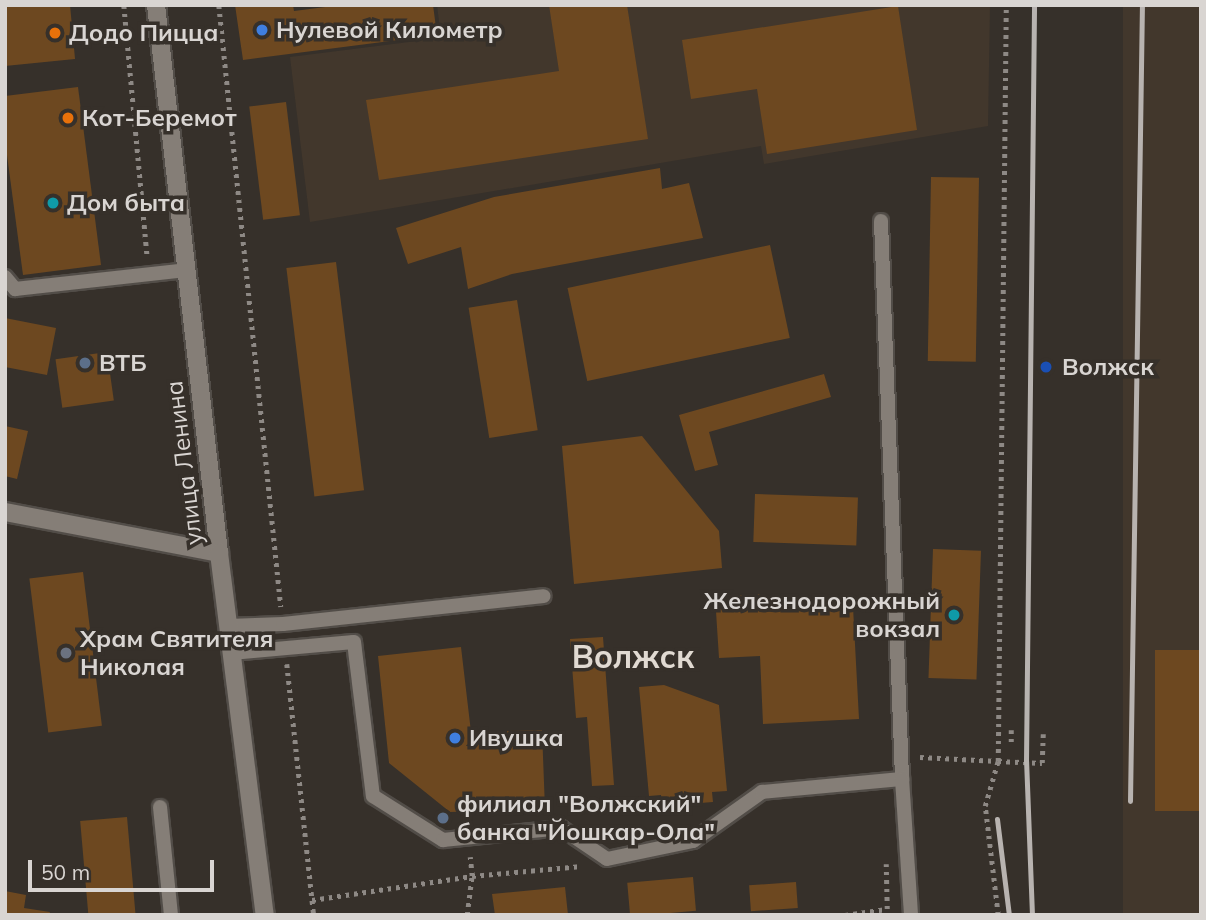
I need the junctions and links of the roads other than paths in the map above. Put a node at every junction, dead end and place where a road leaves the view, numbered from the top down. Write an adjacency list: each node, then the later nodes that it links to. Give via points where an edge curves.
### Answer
1 (156, 5): 3 (main road, улица Ленина)
2 (881, 221): 10 (lane)
3 (186, 270): 4 (lane, via 15,289); 6 (main road, улица Ленина)
4 (5, 277)
5 (5, 512): 6 (main road)
6 (219, 553): 8 (main road, улица Ленина)
7 (543, 596): 8 (lane)
8 (228, 626): 9 (main road, улица Ленина)
9 (231, 653): 10 (lane, via 354,642 373,796 443,840 561,828 607,859 693,841 762,792); 13 (main road, улица Ленина)
10 (902, 779): 14 (lane)
11 (160, 807): 12 (lane)
12 (171, 915)
13 (265, 915)
14 (911, 915)

